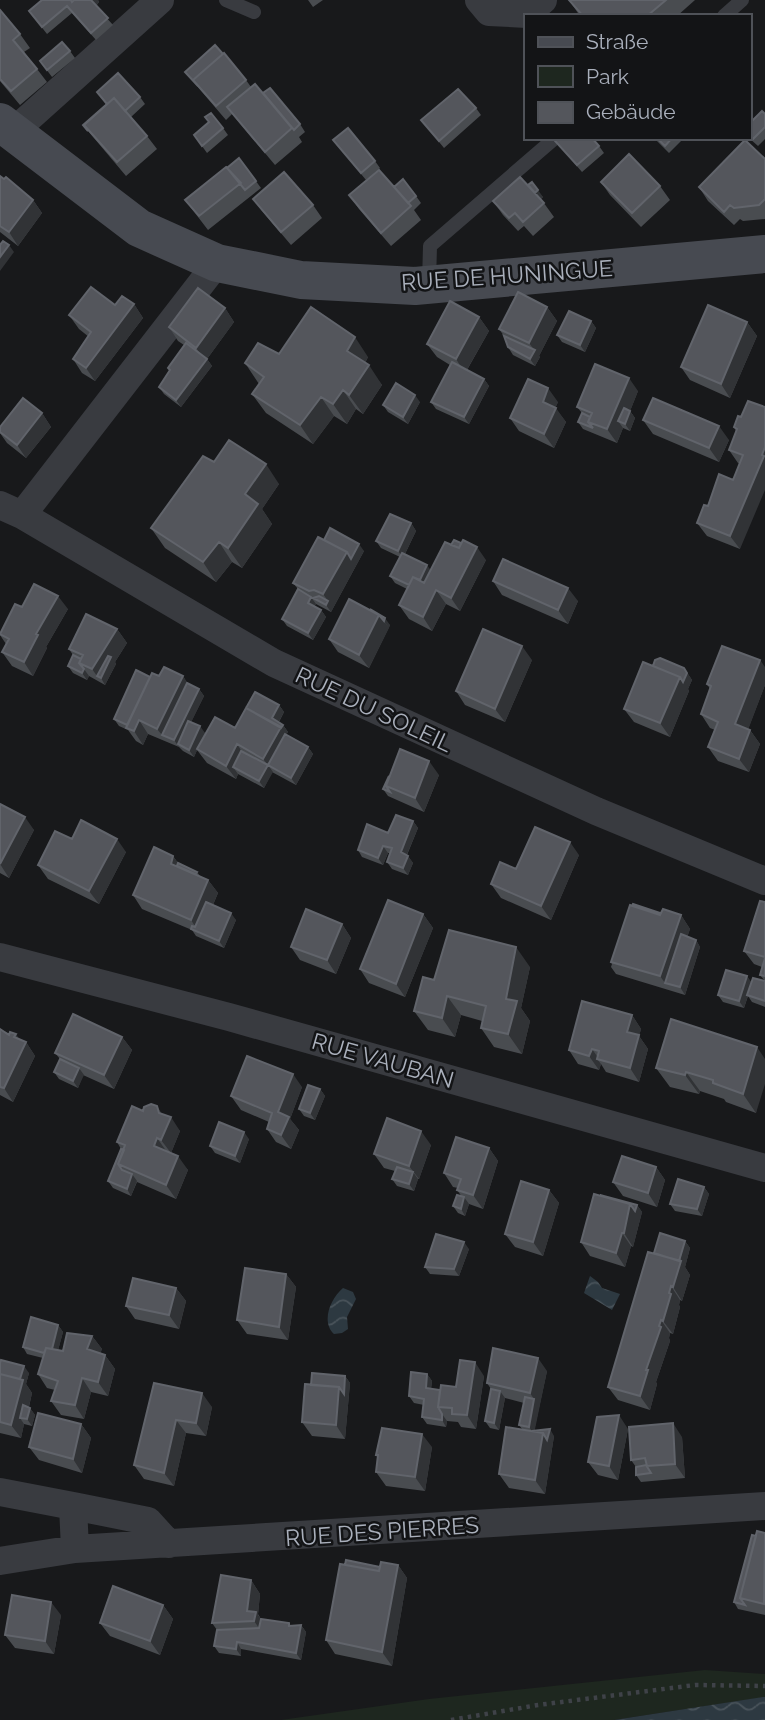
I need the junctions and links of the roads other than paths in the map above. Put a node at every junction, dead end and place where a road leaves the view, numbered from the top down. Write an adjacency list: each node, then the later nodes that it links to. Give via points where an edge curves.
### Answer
1 (160, 0): 8 (street)
2 (226, 0): 6 (lane)
3 (479, 0): 4 (street, via 489,12 527,14)
4 (543, 0)
5 (742, 0): 7 (lane)
6 (254, 12)
7 (726, 14)
8 (6, 127): 11 (main road, RUE DE HUNINGUE, via 139,229)
9 (553, 140): 12 (lane, via 430,246)
10 (765, 254): 12 (main road, RUE DE HUNINGUE)
11 (217, 263): 12 (main road, RUE DE HUNINGUE, via 301,279); 13 (street)
12 (429, 284)
13 (11, 510): 14 (street, RUE DU SOLEIL, via 274,663 596,811)
14 (765, 881)
15 (0, 957): 16 (street, RUE VAUBAN)
16 (765, 1168)
17 (0, 1492): 18 (street)
18 (73, 1506): 20 (street, via 148,1521); 21 (street)
19 (765, 1506): 20 (street, RUE DES PIERRES)
20 (169, 1544): 21 (street, RUE DES PIERRES)
21 (75, 1549): 22 (street, RUE DES PIERRES)
22 (0, 1561)

